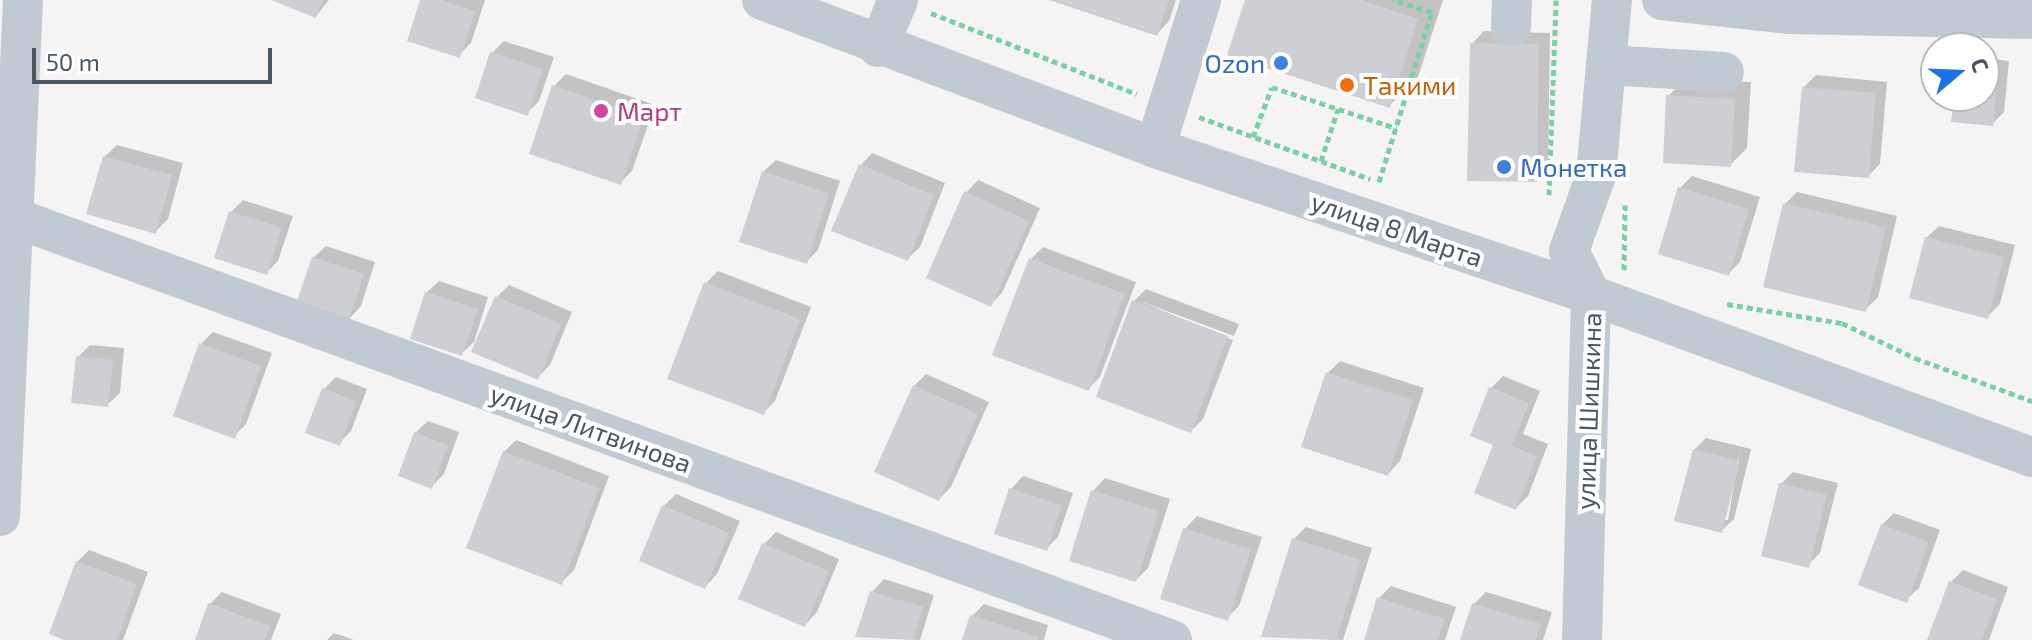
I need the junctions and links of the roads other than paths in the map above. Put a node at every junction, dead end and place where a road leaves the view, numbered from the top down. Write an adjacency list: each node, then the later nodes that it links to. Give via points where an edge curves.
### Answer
1 (23, 0): 12 (street)
2 (762, 0): 8 (street, улица 8 Марта)
3 (898, 0): 8 (street)
4 (1201, 0): 11 (street)
5 (1612, 0): 9 (street)
6 (1662, 0): 7 (street, via 1789,14)
7 (2032, 19)
8 (878, 47): 11 (street, улица 8 Марта)
9 (1606, 65): 10 (street); 13 (street, улица Шишкина, via 1596,175 1569,251)
10 (1724, 72)
11 (1155, 148): 13 (street, улица 8 Марта)
12 (10, 216): 15 (street); 16 (street, улица Литвинова)
13 (1591, 295): 14 (street, улица 8 Марта); 17 (street, улица Шишкина)
14 (2032, 457)
15 (0, 516)
16 (1172, 640)
17 (1582, 640)

